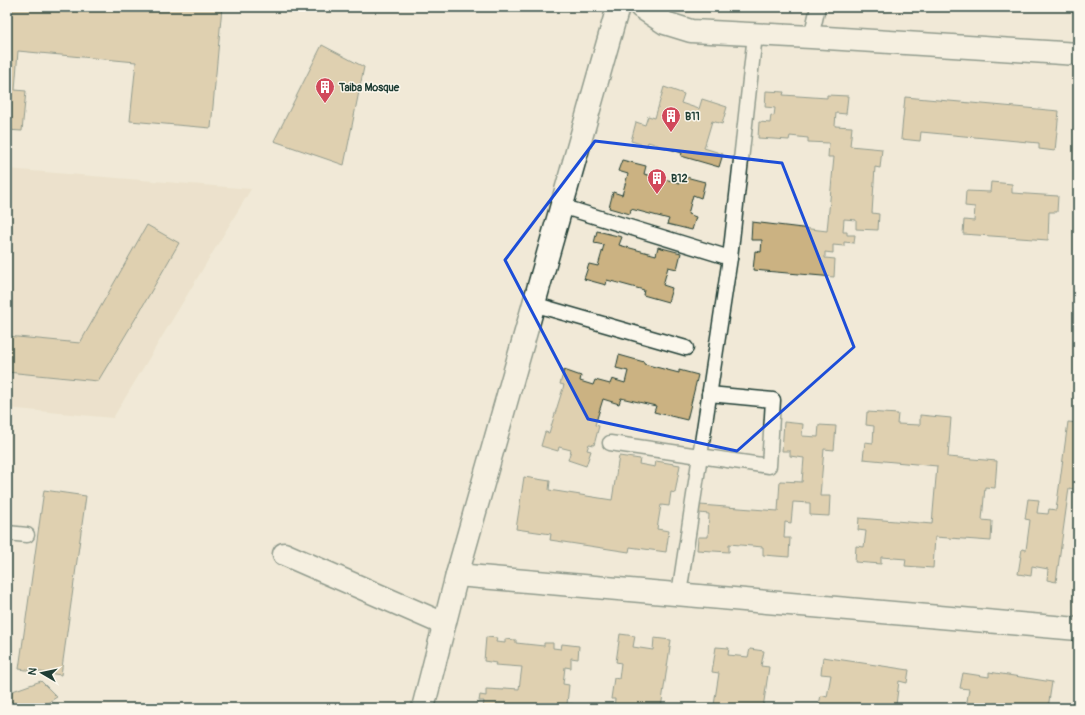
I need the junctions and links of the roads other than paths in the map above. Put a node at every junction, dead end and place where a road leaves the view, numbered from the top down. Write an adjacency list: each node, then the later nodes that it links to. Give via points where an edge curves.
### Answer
1 (618, 7): 7 (street)
2 (641, 7): 4 (street, via 665,23 691,31)
3 (818, 7): 5 (lane)
4 (755, 35): 5 (street); 8 (lane)
5 (811, 37): 6 (street)
6 (1078, 54)
7 (561, 206): 8 (lane); 9 (street)
8 (730, 258): 11 (lane)
9 (533, 304): 10 (lane); 17 (street)
10 (686, 348)
11 (709, 394): 13 (lane); 13 (lane, via 774,400 769,466)
12 (610, 443): 13 (lane)
13 (700, 456): 18 (lane)
14 (7, 533): 15 (lane)
15 (27, 535)
16 (284, 554): 19 (street)
17 (457, 575): 18 (street); 19 (street)
18 (679, 594): 20 (street)
19 (444, 624): 21 (street)
20 (1078, 629)
21 (423, 708)

